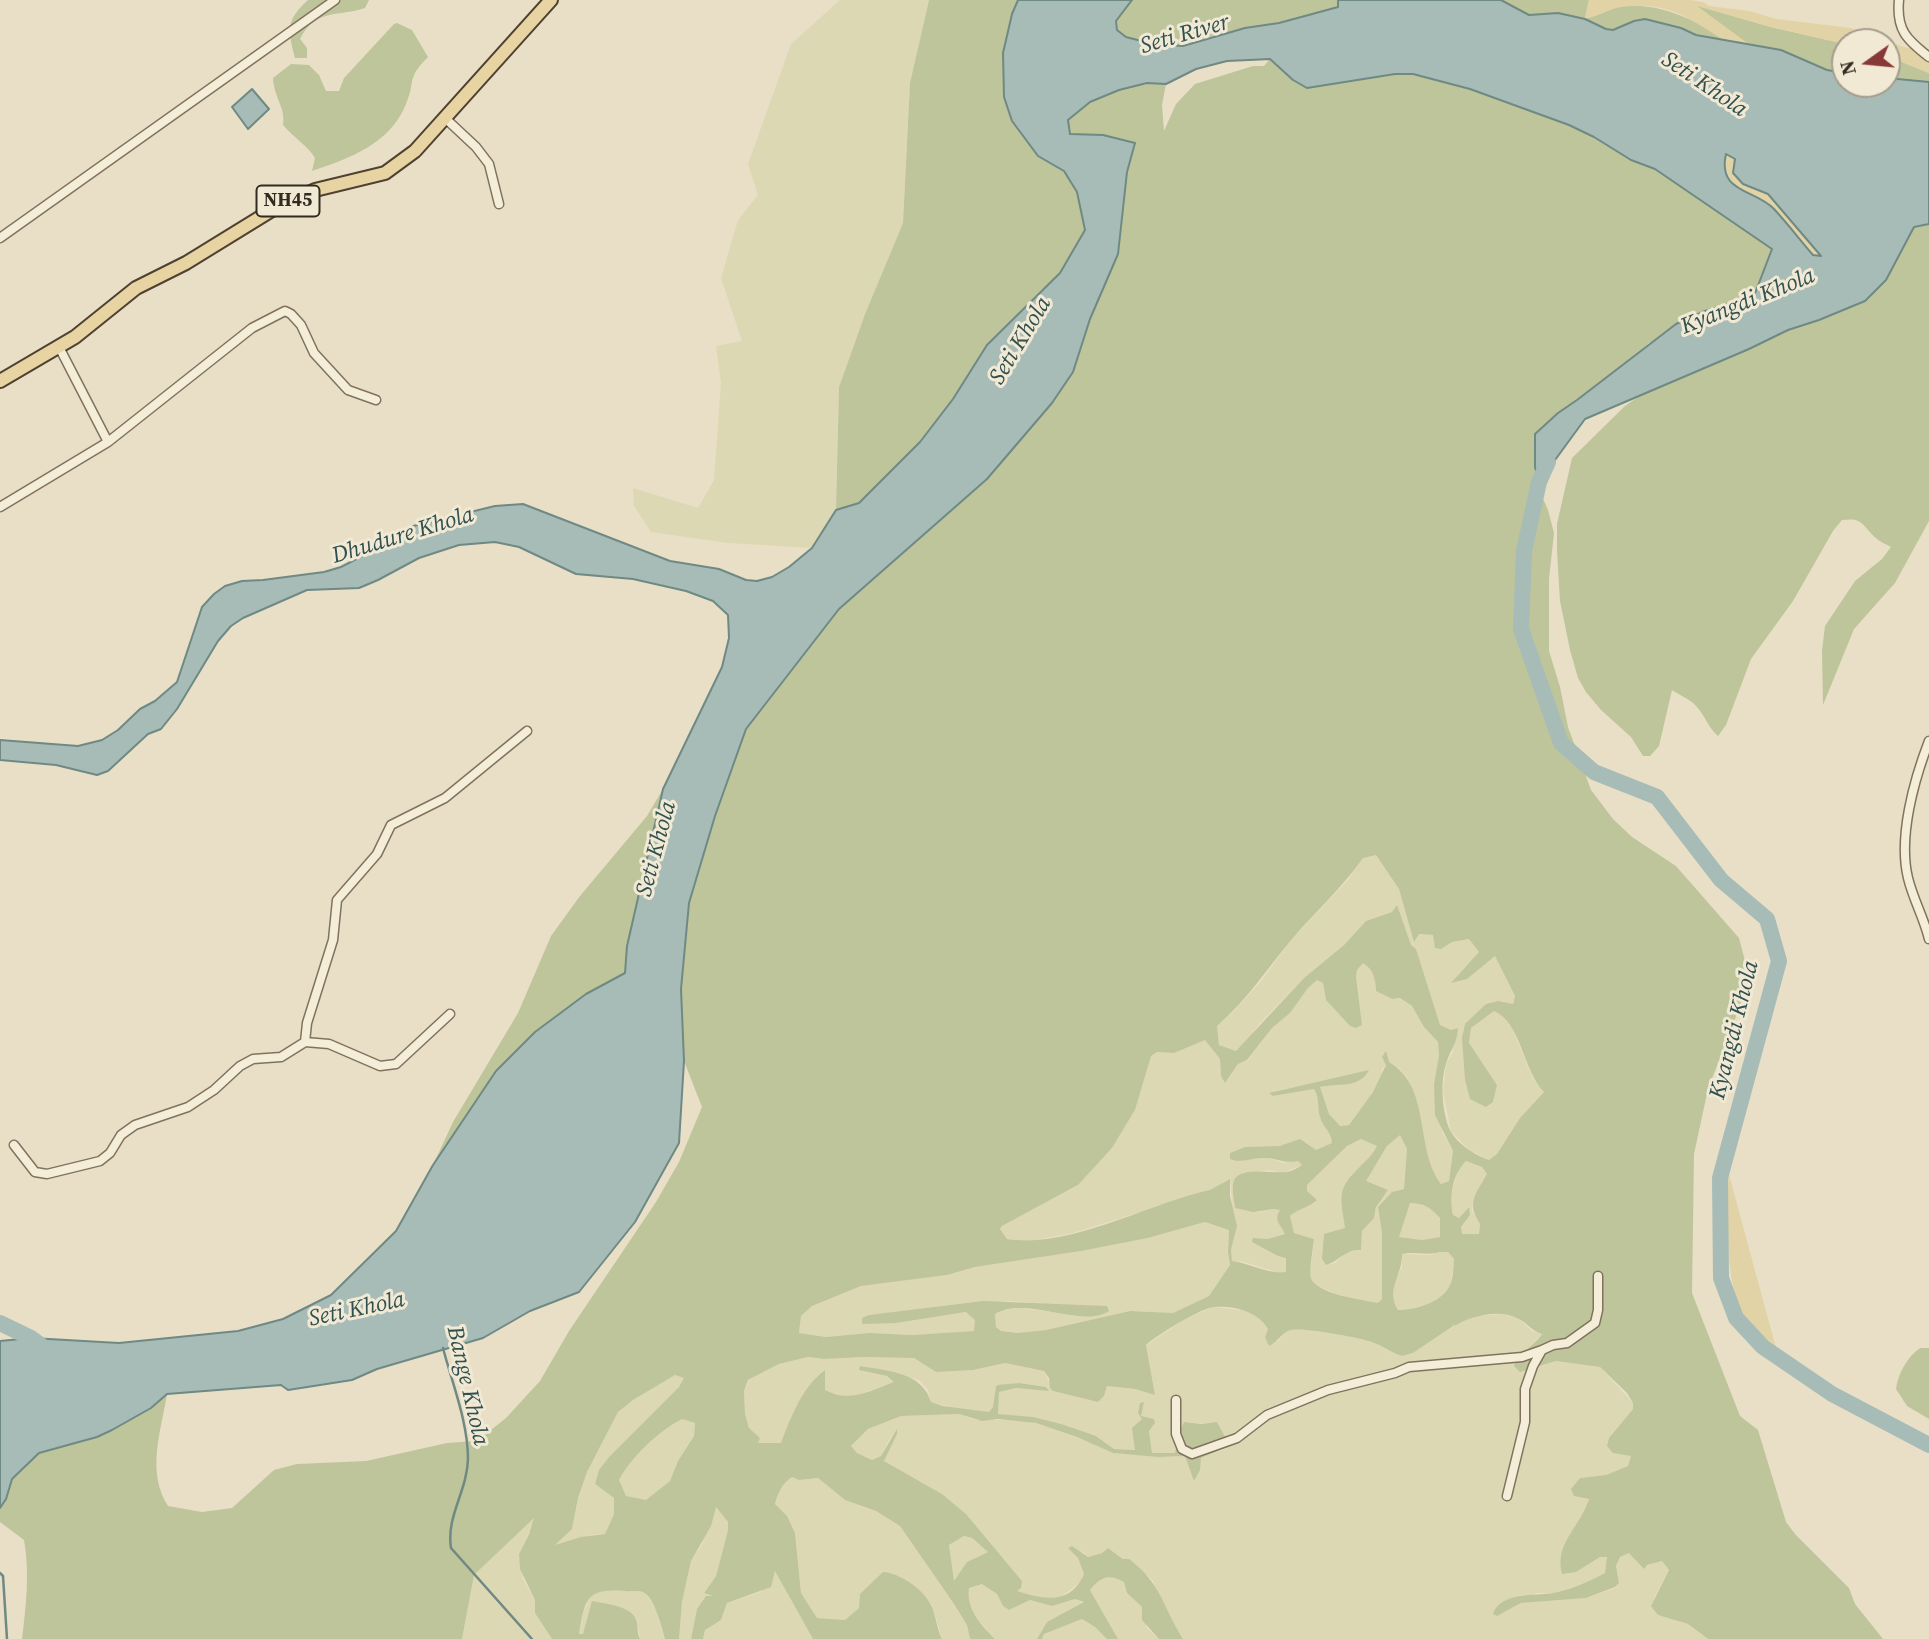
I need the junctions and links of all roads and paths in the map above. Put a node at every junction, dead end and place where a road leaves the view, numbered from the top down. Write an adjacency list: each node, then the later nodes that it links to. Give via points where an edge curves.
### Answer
1 (335, 0): 7 (street)
2 (551, 0): 5 (main road, NH45)
3 (1899, 0): 4 (street, via 1898,21 1913,45)
4 (1929, 57)
5 (445, 118): 6 (street, via 489,164); 8 (main road, NH45, via 391,170 315,190 276,207 136,288)
6 (499, 204)
7 (1, 236)
8 (59, 347): 9 (main road, NH45); 11 (street)
9 (0, 381)
10 (376, 400): 11 (street, via 348,390 314,354 300,325 285,311 252,328)
11 (108, 442): 12 (street)
12 (0, 507)
13 (527, 731): 17 (street, via 445,798 391,825 377,855 337,900 333,940)
14 (1929, 741): 15 (street, via 1910,796 1905,854 1912,895)
15 (1929, 939)
16 (450, 1014): 17 (street, via 396,1064 380,1066 329,1044)
17 (305, 1042): 18 (street, via 281,1057 253,1059 188,1107 135,1125 100,1161 47,1174 35,1172)
18 (14, 1145)
19 (1598, 1276): 20 (street, via 1595,1323 1567,1343)
20 (1542, 1350): 21 (street, via 1522,1357 1409,1367 1328,1390 1267,1415 1237,1438 1192,1454 1182,1450 1176,1434); 22 (street, via 1525,1389 1525,1422)
21 (1176, 1400)
22 (1507, 1496)

